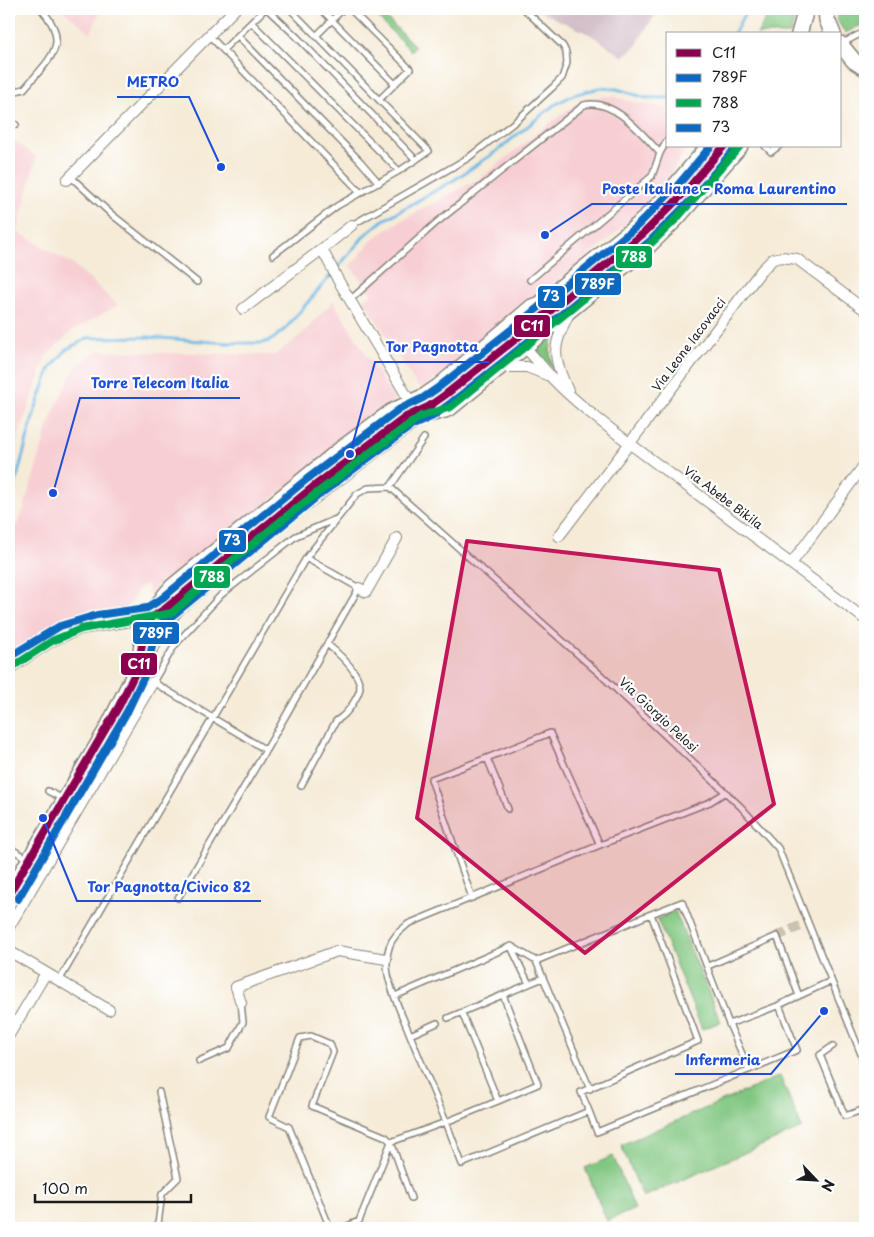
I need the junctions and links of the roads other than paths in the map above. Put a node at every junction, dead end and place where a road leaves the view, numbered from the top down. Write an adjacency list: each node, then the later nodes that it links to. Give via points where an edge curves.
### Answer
1 (41, 9): 25 (lane, via 57,36 56,47 24,89 16,91)
2 (235, 9): 16 (street)
3 (266, 9): 12 (lane); 36 (lane)
4 (290, 9): 18 (lane)
5 (321, 9): 11 (lane)
6 (343, 9): 11 (lane)
7 (350, 9): 24 (lane, via 410,68)
8 (524, 9): 41 (lane, via 563,46 567,63 562,78 516,121 468,158)
9 (806, 9): 13 (street)
10 (826, 9): 14 (street)
11 (332, 20): 18 (lane); 24 (lane)
12 (252, 23): 17 (lane); 37 (lane)
13 (800, 32)
14 (833, 32)
15 (865, 33): 19 (lane)
16 (209, 35): 21 (lane); 38 (street)
17 (238, 36): 21 (lane); 39 (lane)
18 (316, 36): 26 (lane)
19 (842, 38)
20 (842, 46): 23 (street)
21 (223, 50): 40 (lane)
22 (842, 66): 23 (street)
23 (862, 67)
24 (395, 84): 26 (lane)
25 (9, 85)
26 (379, 100): 36 (lane, via 429,151)
27 (9, 119): 28 (lane)
28 (16, 125)
29 (666, 142): 35 (lane)
30 (707, 148): 47 (street, via 638,225)
31 (722, 148): 51 (lane, via 651,227)
32 (738, 148): 48 (street, via 676,219)
33 (767, 148): 34 (lane, via 771,152)
34 (777, 148)
35 (660, 153): 44 (lane, via 652,176); 46 (lane, via 630,122 604,106 584,105 436,223)
36 (416, 160): 37 (lane)
37 (399, 171): 39 (lane)
38 (68, 178): 45 (lane)
39 (379, 183): 40 (lane)
40 (361, 193): 43 (lane, via 337,206)
41 (352, 225): 42 (street)
42 (322, 249): 46 (street); 49 (street)
43 (273, 256)
44 (530, 280)
45 (197, 282)
46 (350, 300): 55 (street)
47 (539, 305): 51 (street, via 528,318); 55 (street, via 532,307 438,387)
48 (572, 308): 51 (street); 54 (street, Via Abebe Bikila, via 558,336 555,352)
49 (243, 309)
50 (865, 310): 57 (street, Via Leone Iacovacci, via 797,259 773,259)
51 (523, 340): 52 (street); 53 (street, Via Abebe Bikila); 55 (lane, via 428,407)
52 (500, 367): 53 (street, Via Abebe Bikila, via 535,369); 55 (street, via 451,407)
53 (552, 378): 54 (street, Via Abebe Bikila)
54 (569, 394): 57 (street, Via Abebe Bikila)
55 (416, 410): 66 (lane, via 312,487); 67 (street); 68 (street, via 391,412 341,449 172,587)
56 (424, 438): 59 (lane)
57 (630, 444): 61 (street, Via Leone Iacovacci); 64 (street, Via Abebe Bikila)
58 (865, 464): 64 (street)
59 (390, 487): 60 (lane, via 368,488 357,494); 79 (lane, Via Giorgio Pelosi, via 601,675)
60 (337, 519): 63 (lane); 73 (lane, via 296,536 221,595 175,645)
61 (559, 536)
62 (397, 538): 65 (street, via 366,592)
63 (306, 558): 65 (lane); 74 (lane)
64 (790, 564): 69 (street, Via Abebe Bikila)
65 (359, 588): 70 (lane)
66 (179, 596): 67 (lane); 68 (lane)
67 (172, 613): 68 (street); 71 (street)
68 (150, 618): 71 (street); 72 (street, via 72,632)
69 (865, 619)
70 (327, 644): 75 (lane); 77 (lane, via 350,666 360,688 346,715 336,721)
71 (138, 665): 80 (street, via 107,729)
72 (9, 669)
73 (154, 682): 74 (lane); 89 (street)
74 (212, 718): 75 (lane); 97 (lane)
75 (266, 750): 86 (lane)
76 (487, 758): 81 (lane); 82 (lane, via 550,733); 87 (lane, via 431,779)
77 (301, 786)
78 (48, 791): 80 (lane)
79 (726, 792): 82 (lane, via 710,802); 98 (lane, Via Giorgio Pelosi, via 778,848)
80 (65, 800): 84 (street)
81 (508, 809)
82 (600, 845): 87 (lane)
83 (13, 850): 84 (lane)
84 (29, 860): 85 (street)
85 (9, 894)
86 (178, 898)
87 (472, 898): 92 (lane, via 408,924 395,935)
88 (650, 914): 93 (lane); 94 (lane, via 682,902); 116 (lane, via 698,1041)
89 (9, 927)
90 (511, 946): 93 (lane); 99 (lane); 101 (lane)
91 (9, 951): 95 (street)
92 (386, 959): 101 (lane); 103 (street, via 337,951 236,988)
93 (536, 961): 96 (lane)
94 (708, 966): 102 (lane, via 777,936); 109 (lane)
95 (46, 973): 97 (street); 110 (street)
96 (543, 978): 99 (lane); 116 (lane)
97 (59, 981): 105 (street)
98 (831, 981): 102 (lane); 114 (lane, Via Giorgio Pelosi)
99 (528, 984): 100 (lane)
100 (503, 995): 106 (lane); 118 (lane, via 538,1084)
101 (395, 996): 111 (lane)
102 (799, 996): 104 (lane)
103 (240, 1003): 113 (lane, via 243,1022 229,1048)
104 (781, 1004): 109 (lane); 115 (lane, via 797,1050)
105 (109, 1010)
106 (462, 1013): 107 (lane); 118 (lane)
107 (448, 1018)
108 (437, 1023): 111 (lane)
109 (730, 1024): 115 (lane)
110 (9, 1035)
111 (410, 1035): 121 (lane)
112 (833, 1046): 119 (lane, via 820,1055 846,1116)
113 (199, 1062)
114 (865, 1064)
115 (749, 1070): 120 (lane, via 597,1132)
116 (590, 1089): 120 (lane, via 581,1092)
117 (159, 1092): 124 (lane, via 178,1178 162,1194)
118 (498, 1101): 121 (lane)
119 (865, 1109)
120 (589, 1111): 121 (lane, via 462,1164)
121 (446, 1122): 122 (lane)
122 (391, 1142): 123 (lane); 125 (lane, via 312,1106 333,1052 330,1044 311,1036 300,1038 268,1117 289,1127); 126 (lane, via 359,1221)
123 (411, 1198)
124 (160, 1228)
125 (330, 1228)
126 (343, 1228)

